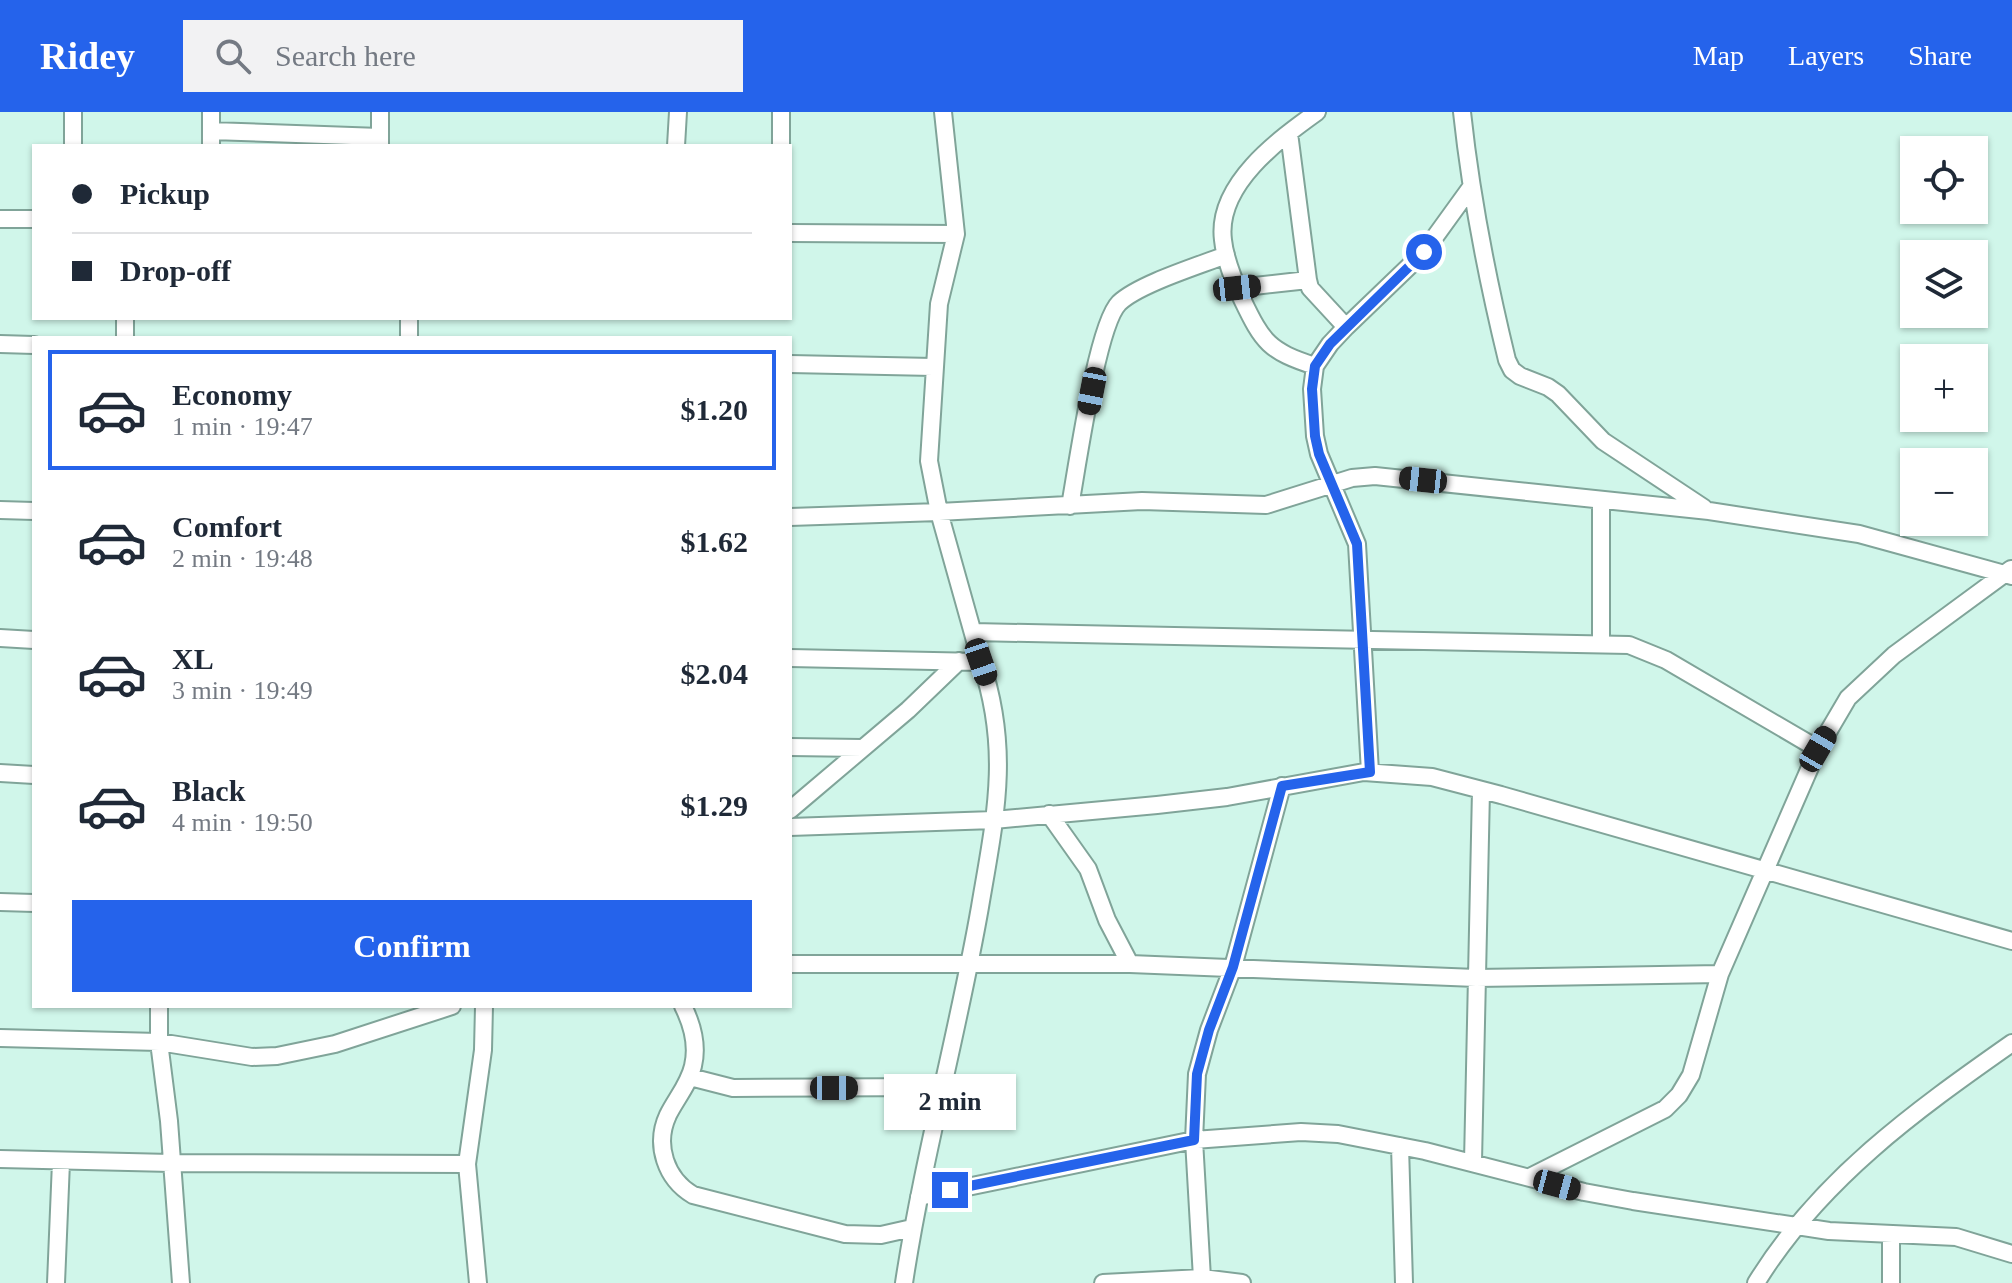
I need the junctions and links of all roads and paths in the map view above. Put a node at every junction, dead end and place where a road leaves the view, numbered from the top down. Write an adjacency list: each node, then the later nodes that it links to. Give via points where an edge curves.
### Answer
1 (73, 112): 12 (street)
2 (211, 112): 10 (street)
3 (380, 112): 11 (street)
4 (678, 112): 13 (street)
5 (781, 112): 14 (street)
6 (943, 112): 19 (street)
7 (1317, 112): 9 (street)
8 (1462, 112): 15 (street)
9 (1289, 133): 20 (street, via 1237,186 1226,207); 21 (street)
10 (211, 138): 11 (street)
11 (380, 141)
12 (73, 144)
13 (676, 144)
14 (781, 144)
15 (1471, 187): 23 (street, via 1424,252); 34 (street, via 1489,286 1512,370 1558,394 1603,441)
16 (0, 219): 17 (street)
17 (32, 219)
18 (792, 233): 19 (street)
19 (956, 234): 28 (street, via 939,304)
20 (1226, 255): 22 (street); 31 (street, via 1117,304 1103,334)
21 (1308, 280): 22 (street); 23 (street)
22 (1237, 288): 27 (street, via 1266,341 1277,352)
23 (1346, 327): 27 (street)
24 (0, 344): 25 (street)
25 (32, 345)
26 (792, 364): 28 (street)
27 (1315, 366): 29 (street, via 1315,436)
28 (933, 367): 35 (street, via 929,461)
29 (1332, 484): 30 (street, via 1393,477); 31 (street, via 1266,505 1142,501); 40 (street, via 1357,544)
30 (1601, 500): 34 (street); 42 (street)
31 (1070, 506): 35 (street)
32 (0, 510): 33 (street)
33 (32, 511)
34 (1709, 511): 37 (street, via 1859,534)
35 (939, 512): 36 (street); 38 (street)
36 (792, 517)
37 (2010, 572): 48 (street, via 1867,679 1848,698)
38 (973, 632): 40 (street); 45 (street)
39 (0, 638): 41 (street)
40 (1363, 639): 42 (street); 49 (street)
41 (32, 640)
42 (1601, 643): 48 (street, via 1645,650)
43 (792, 658): 44 (street)
44 (959, 661): 45 (street); 47 (street)
45 (981, 662): 56 (street, via 999,743)
46 (792, 747): 47 (street)
47 (862, 748): 54 (street)
48 (1818, 749): 58 (street)
49 (1370, 772): 52 (street); 53 (street, via 1432,777)
50 (0, 773): 51 (street)
51 (32, 775)
52 (1282, 786): 55 (street, via 1227,797); 65 (street)
53 (1481, 790): 58 (street); 67 (street)
54 (792, 808)
55 (1049, 814): 56 (street); 64 (street, via 1088,869)
56 (994, 820): 57 (street); 62 (street)
57 (792, 827)
58 (1766, 871): 61 (street); 66 (street)
59 (0, 902): 60 (street)
60 (32, 903)
61 (2012, 941)
62 (970, 963): 63 (street); 64 (street); 76 (street)
63 (792, 964)
64 (1130, 964): 65 (street)
65 (1233, 967): 67 (street); 77 (street, via 1197,1074)
66 (1720, 974): 67 (street); 84 (street, via 1691,1075 1679,1095 1665,1109)
67 (1476, 978): 81 (street)
68 (159, 1008): 73 (street)
69 (446, 1008): 73 (street, via 335,1044 277,1056)
70 (484, 1008): 83 (street)
71 (684, 1008): 75 (street, via 695,1042)
72 (0, 1038): 73 (street)
73 (159, 1042): 82 (street)
74 (2012, 1043): 86 (street, via 1891,1131)
75 (690, 1077): 76 (street, via 733,1088); 87 (street, via 666,1119 663,1139 670,1175 680,1187 693,1195 845,1234 881,1235)
76 (944, 1087): 85 (street)
77 (1194, 1140): 78 (street, via 1301,1132); 85 (street); 90 (street)
78 (1400, 1146): 81 (street); 97 (street)
79 (0, 1159): 80 (street)
80 (61, 1162): 82 (street); 91 (street)
81 (1473, 1162): 84 (street)
82 (171, 1163): 83 (street); 92 (street)
83 (467, 1164): 93 (street)
84 (1530, 1177): 86 (street, via 1596,1194)
85 (919, 1197): 87 (street)
86 (1796, 1226): 88 (street); 98 (street)
87 (912, 1228): 94 (street)
88 (1891, 1234): 89 (street, via 1956,1237); 99 (street)
89 (2012, 1254)
90 (1202, 1278): 95 (street); 96 (street)
91 (56, 1283)
92 (181, 1283)
93 (478, 1283)
94 (904, 1283)
95 (1103, 1283)
96 (1242, 1283)
97 (1404, 1283)
98 (1756, 1283)
99 (1891, 1283)

